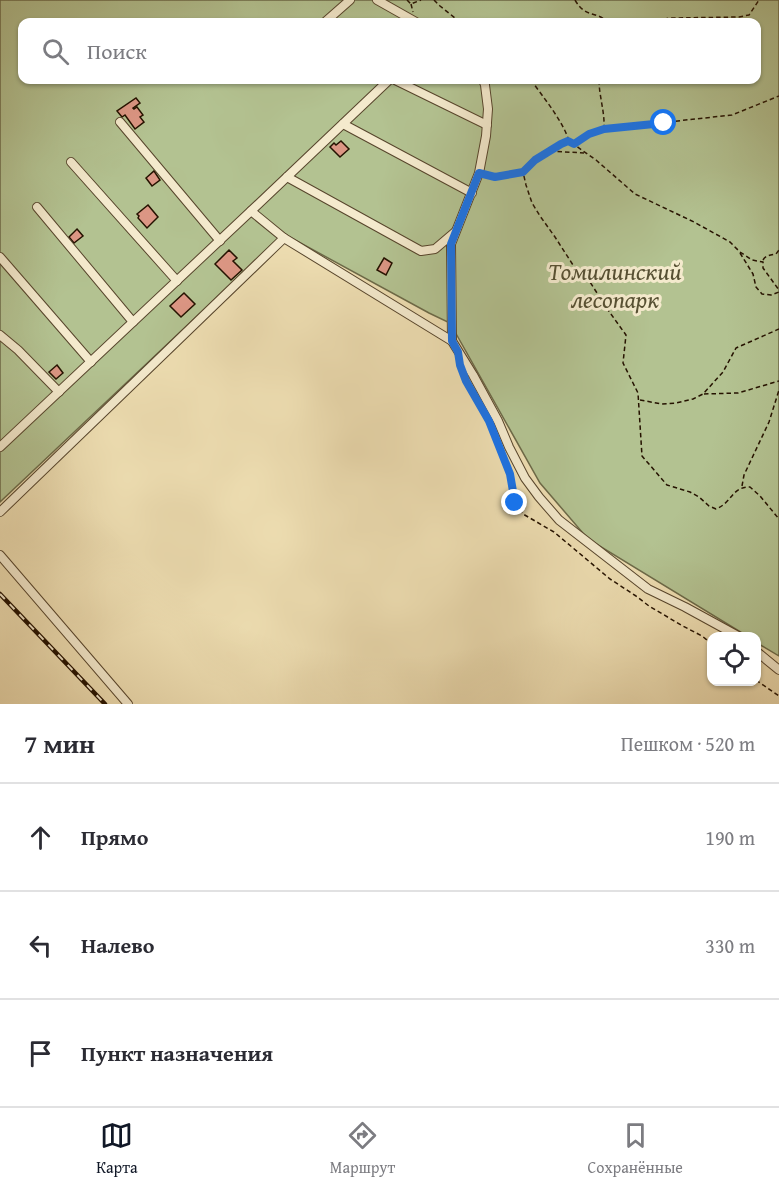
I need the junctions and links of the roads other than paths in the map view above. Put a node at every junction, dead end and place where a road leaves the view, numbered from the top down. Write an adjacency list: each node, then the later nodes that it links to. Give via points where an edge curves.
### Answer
1 (350, 0): 3 (street)
2 (377, 0): 4 (street)
3 (330, 18)
4 (409, 18)
5 (384, 84): 9 (street)
6 (403, 84): 10 (street)
7 (485, 84): 10 (street)
8 (120, 122): 18 (street)
9 (343, 123): 12 (street); 13 (street)
10 (487, 125): 13 (street)
11 (71, 162): 20 (street)
12 (287, 177): 15 (street); 16 (street, via 421,251 435,249)
13 (472, 193): 16 (street)
14 (38, 207): 21 (street)
15 (252, 212): 17 (street); 18 (street)
16 (456, 231): 23 (street, via 451,244)
17 (284, 238): 23 (street); 27 (street)
18 (220, 241): 20 (street)
19 (0, 257): 24 (street)
20 (177, 281): 21 (street)
21 (133, 322): 24 (street)
22 (0, 334): 25 (street)
23 (452, 341): 29 (street, via 525,478 559,520 648,589)
24 (91, 362): 25 (street)
25 (59, 392): 26 (street)
26 (2, 442)
27 (0, 512)
28 (0, 555): 32 (street)
29 (731, 632)
30 (761, 655): 31 (street)
31 (779, 670)
32 (128, 704)

